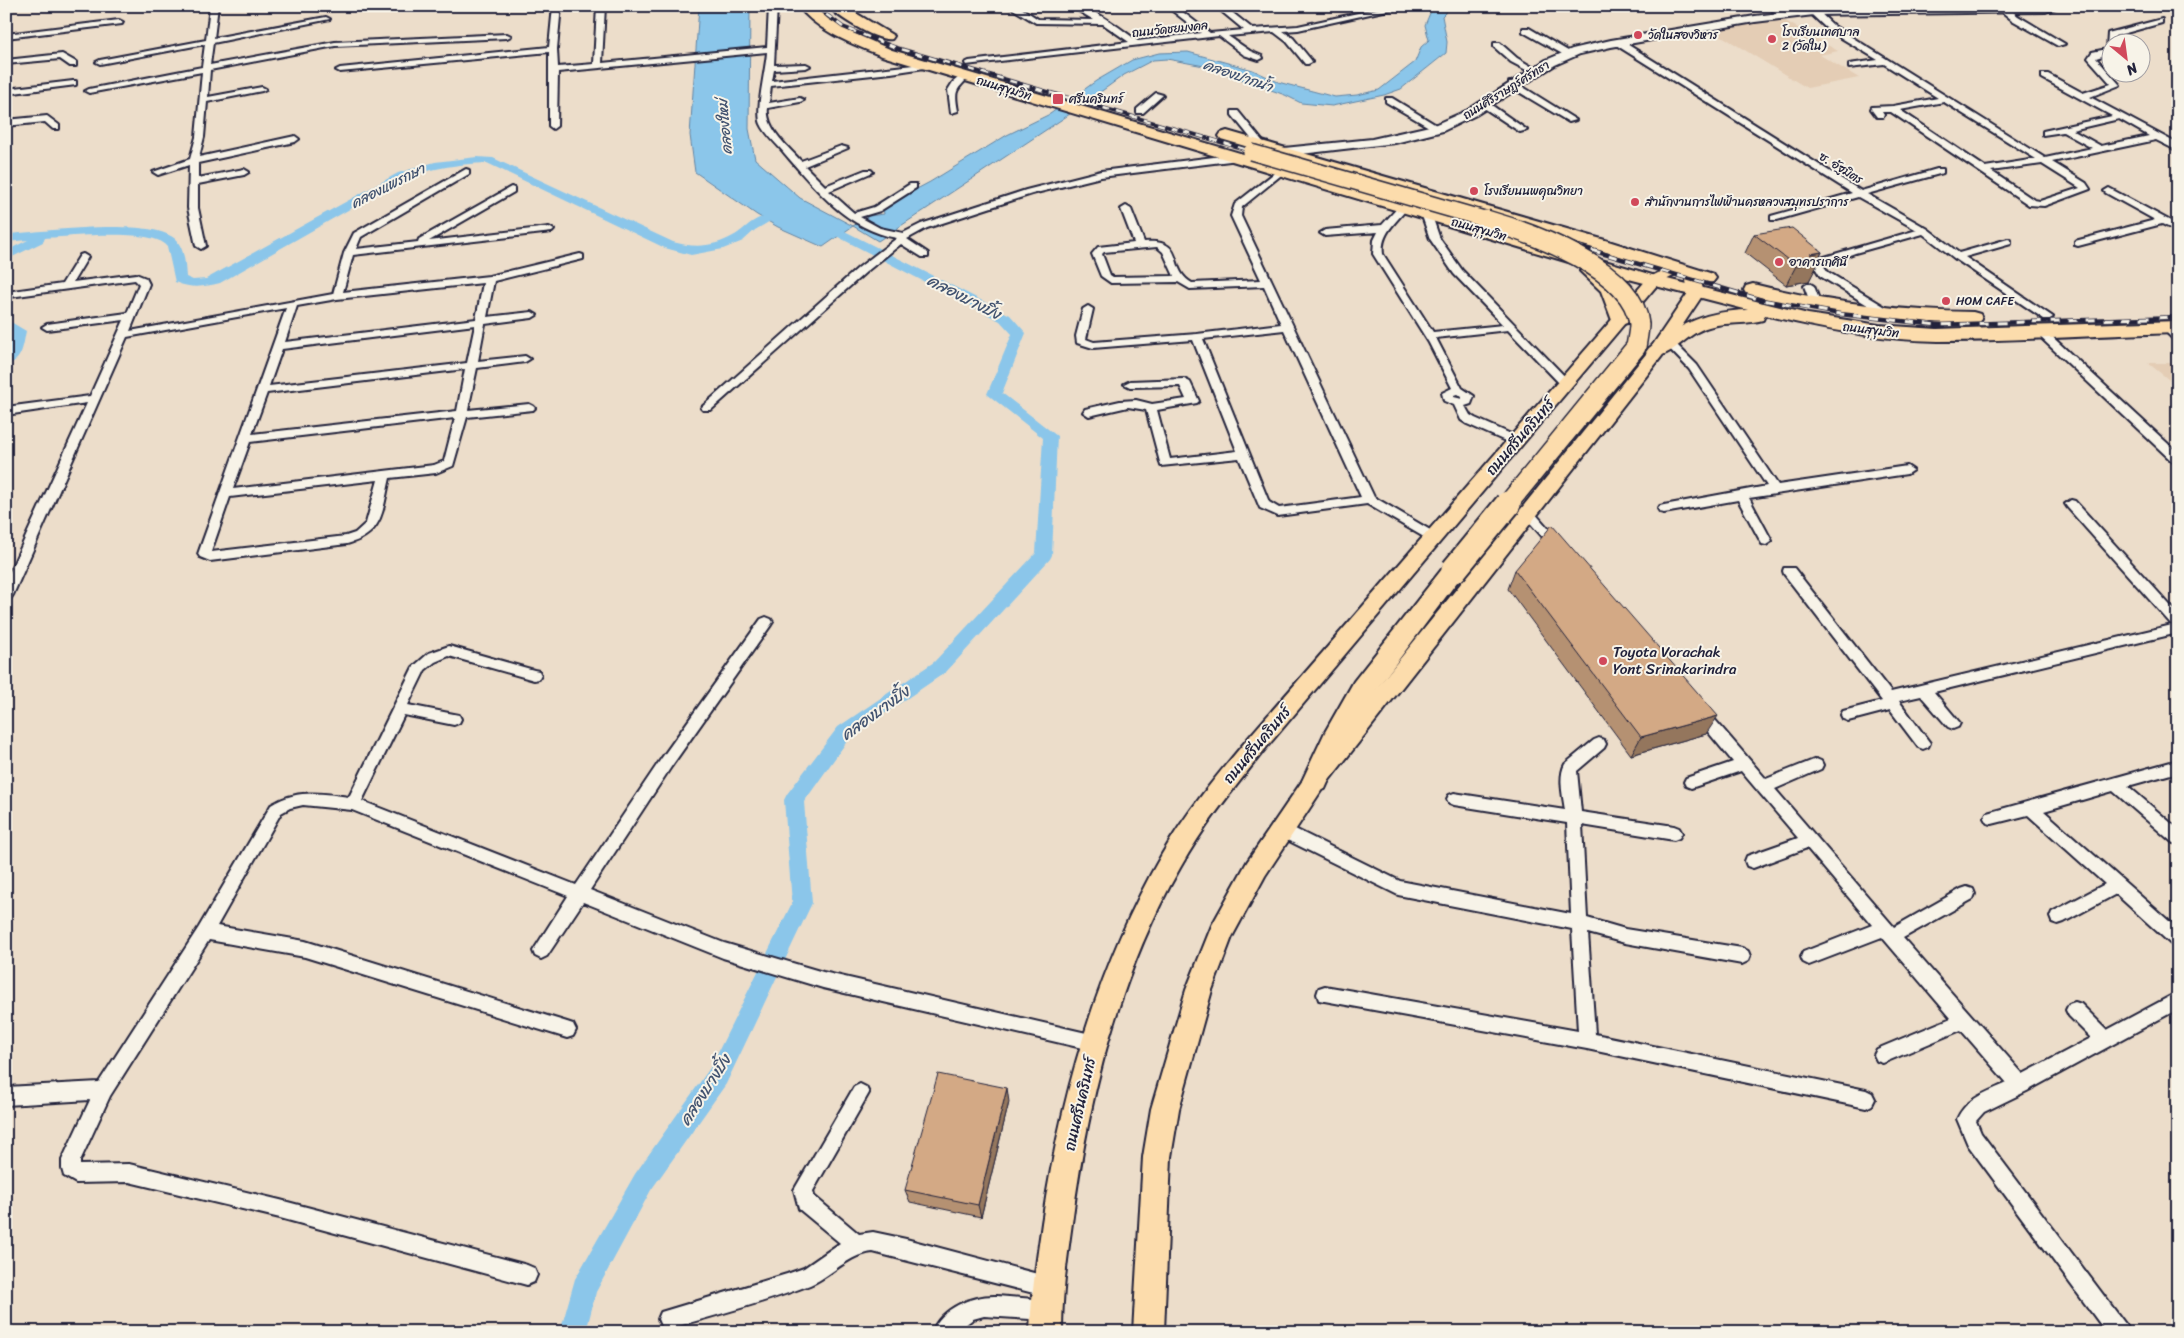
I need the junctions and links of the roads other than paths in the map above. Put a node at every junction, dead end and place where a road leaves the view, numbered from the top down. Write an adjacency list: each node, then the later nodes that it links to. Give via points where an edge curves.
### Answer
1 (215, 6): 28 (street)
2 (557, 6): 35 (street)
3 (601, 6): 45 (street)
4 (773, 6): 34 (street)
5 (805, 6): 44 (highway, ถนนสุขุมวิท, via 847,37)
6 (835, 6): 29 (highway, via 878,33)
7 (1012, 6): 20 (street, via 1036,21)
8 (1074, 6): 20 (street)
9 (1170, 6): 27 (street)
10 (1219, 6): 23 (street)
11 (1402, 6): 22 (street, ถนนวัดชยมงคล)
12 (1771, 6): 16 (street)
13 (2056, 6): 14 (street, ถนนศิริราษฎร์ศรัทธา)
14 (2004, 9): 15 (street, ถนนศิริราษฎร์ศรัทธา); 32 (street)
15 (1818, 10): 16 (street, ถนนศิริราษฎร์ศรัทธา); 42 (street, via 1831,28)
16 (1783, 14): 30 (street, ถนนศิริราษฎร์ศรัทธา)
17 (326, 19): 28 (street)
18 (2159, 21): 63 (street, via 2111,36 2111,51 2095,54 2092,58 2116,85)
19 (119, 22): 25 (street)
20 (1103, 22): 31 (street)
21 (1526, 30): 37 (street)
22 (1277, 31): 23 (street, ถนนวัดชยมงคล); 41 (street, via 1290,40)
23 (1253, 33): 24 (street, ถนนวัดชยมงคล)
24 (1222, 35): 27 (street, ถนนวัดชยมงคล); 38 (street)
25 (6, 36)
26 (507, 36): 36 (street)
27 (1208, 36): 31 (street, ถนนวัดชยมงคล)
28 (210, 40): 40 (street); 49 (street)
29 (903, 43)
30 (1619, 43): 37 (street, ถนนศิริราษฎร์ศรัทธา); 108 (street, ซ. อัฐมิตร)
31 (1137, 44): 47 (street, ถนนวัดชยมงคล)
32 (2061, 44)
33 (1497, 45): 53 (street)
34 (771, 49): 45 (street); 50 (street)
35 (553, 50): 36 (street, via 508,54); 52 (street)
36 (426, 51): 49 (street, via 335,44); 51 (street)
37 (1569, 54): 53 (street, ถนนศิริราษฎร์ศรัทธา)
38 (1259, 58)
39 (6, 62): 43 (street, via 62,56)
40 (100, 62)
41 (1308, 62)
42 (1884, 62): 48 (street); 67 (street)
43 (72, 64)
44 (928, 65): 47 (highway, ถนนสุขุมวิท); 57 (street)
45 (598, 66): 52 (street)
46 (806, 66): 50 (street)
47 (965, 66): 54 (highway, ถนนสุขุมวิท); 72 (street, via 950,92); 91 (highway, ถนนสุขุมวิท, via 1028,95 1107,118)
48 (1852, 66)
49 (206, 68): 60 (street); 64 (street)
50 (770, 68): 57 (street)
51 (340, 70)
52 (554, 70): 79 (street)
53 (1535, 71): 58 (street, ถนนศิริราษฎร์ศรัทธา)
54 (1005, 73)
55 (2045, 76): 63 (street)
56 (73, 83): 61 (street)
57 (768, 84): 69 (street)
58 (1512, 84): 68 (street, ถนนศิริราษฎร์ศรัทธา); 77 (street)
59 (262, 89): 64 (street)
60 (89, 91)
61 (6, 92)
62 (1159, 95): 73 (street)
63 (2081, 97): 76 (street)
64 (204, 100): 93 (street)
65 (800, 100): 69 (street)
66 (1389, 100): 81 (street)
67 (1945, 100): 71 (street); 94 (street)
68 (1484, 104): 81 (street, ถนนศิริราษฎร์ศรัทธา); 83 (street)
69 (764, 106): 95 (street, via 765,124)
70 (1124, 106): 73 (highway)
71 (1893, 109): 75 (street, via 1875,109); 97 (street)
72 (954, 111)
73 (1140, 111): 91 (highway)
74 (1236, 113): 91 (street)
75 (1880, 115)
76 (2118, 117): 82 (street); 86 (street)
77 (1572, 120)
78 (6, 123): 80 (street, via 47,119)
79 (553, 126)
80 (56, 127)
81 (1437, 128): 92 (street, ถนนศิริราษฎร์ศรัทธา)
82 (2065, 129): 85 (street); 90 (street)
83 (1523, 130)
84 (1214, 132): 91 (highway, ถนนสุขุมวิท)
85 (2046, 133)
86 (2156, 137): 89 (street); 90 (street)
87 (295, 139): 93 (street)
88 (844, 148): 95 (street)
89 (2178, 148)
90 (2100, 149): 94 (street)
91 (1250, 151): 92 (highway, ถนนสุขุมวิท); 96 (highway, ถนนสุขุมวิท); 120 (street, via 1072,181 938,220); 211 (highway, bridge, via 1548,241 1603,271 1624,291 1640,323 1641,334 1636,346 1363,688)
92 (1284, 152): 124 (highway, ถนนสุขุมวิท)
93 (194, 161): 99 (street); 103 (street)
94 (2042, 161): 97 (street); 97 (street, via 2085,189 2037,204)
95 (801, 164): 106 (street)
96 (1282, 170): 109 (highway, ถนนสุขุมวิท); 138 (street, via 1236,211)
97 (1982, 170)
98 (1940, 171): 108 (street)
99 (158, 172)
100 (244, 172): 103 (street)
101 (466, 172): 128 (street, via 366,228 353,240)
102 (868, 172): 106 (street)
103 (194, 182): 126 (street, via 193,208)
104 (913, 186): 112 (street, via 877,209)
105 (511, 190): 123 (street)
106 (824, 190): 112 (street)
107 (2109, 191): 114 (street)
108 (1860, 194): 113 (street); 118 (street, ซ. อัฐมิตร)
109 (1404, 206): 111 (highway, ถนนสุขุมวิท); 115 (street)
110 (1126, 209): 125 (street)
111 (1426, 213): 127 (highway, ถนนสุขุมวิท); 156 (street, via 1444,254)
112 (855, 217): 120 (street)
113 (1774, 218)
114 (2162, 221): 116 (street); 122 (street)
115 (1386, 228): 119 (street); 159 (street, via 1376,244 1378,254)
116 (2178, 229)
117 (549, 230): 123 (street)
118 (1925, 232): 130 (street, ซ. อัฐมิตร); 147 (street, via 1836,256 1818,264 1824,274)
119 (1325, 233)
120 (900, 238): 129 (street); 172 (street)
121 (2008, 242): 130 (street)
122 (2078, 243)
123 (417, 244): 128 (street)
124 (1599, 244): 133 (highway, via 1604,256); 134 (highway, ถนนสุขุมวิท)
125 (1140, 245): 136 (street, via 1164,245); 136 (street, via 1098,250 1108,279)
126 (201, 246)
127 (1549, 250): 133 (highway, ถนนสุขุมวิท); 150 (highway, via 1606,284 1614,294)
128 (349, 253): 143 (street)
129 (925, 255)
130 (1957, 256): 153 (street, ซ. อัฐมิตร)
131 (83, 257): 139 (street)
132 (580, 258): 135 (street)
133 (1587, 261): 137 (highway, ถนนสุขุมวิท)
134 (1685, 271): 137 (main road, ถนนศรีนครินทร์); 140 (main road); 142 (highway, ถนนสุขุมวิท, via 1766,293)
135 (489, 279): 143 (street); 152 (street)
136 (1180, 279): 138 (street, via 1197,287)
137 (1653, 281): 140 (highway, ถนนสุขุมวิท); 150 (main road, ถนนศรีนครินทร์)
138 (1267, 283): 154 (street)
139 (66, 286): 141 (street); 149 (street, via 140,278 144,284)
140 (1696, 293): 151 (highway, ถนนสุขุมวิท); 162 (main road)
141 (10, 294)
142 (1812, 294): 147 (highway, ถนนสุขุมวิท); 151 (highway, via 1793,308 1797,315)
143 (337, 296): 144 (street)
144 (292, 304): 158 (street); 161 (street)
145 (1088, 309): 160 (street, via 1080,336 1086,344)
146 (2178, 312): 153 (highway, ถนนสุขุมวิท)
147 (1888, 313): 153 (highway, ถนนสุขุมวิท)
148 (532, 315): 152 (street)
149 (131, 316): 155 (street); 158 (street)
150 (1620, 319): 163 (main road, ถนนศรีนครินทร์)
151 (1808, 320): 153 (highway, ถนนสุขุมวิท, via 1909,334); 162 (highway, via 1758,316 1715,318 1695,324)
152 (480, 322): 161 (street); 165 (street)
153 (2045, 325): 157 (highway, ถนนสุขุมวิท); 180 (street, ซ. อัฐมิตร)
154 (1288, 326): 160 (street); 186 (street)
155 (47, 327)
156 (1510, 327): 159 (street); 168 (street)
157 (2174, 331)
158 (124, 335): 170 (street)
159 (1429, 336): 178 (street, via 1458,390 1447,394 1451,401 1458,403 1465,417 1471,421)
160 (1197, 337): 179 (street)
161 (278, 346): 169 (street)
162 (1662, 347): 166 (main road); 183 (street, via 1692,367)
163 (1588, 358): 166 (main road, via 1603,356 1619,361 1630,370); 168 (main road, ถนนศรีนครินทร์)
164 (525, 359): 165 (street)
165 (471, 366): 169 (street); 176 (street)
166 (1633, 381): 189 (main road)
167 (1130, 384): 173 (street, via 1184,382 1192,401)
168 (1566, 384): 178 (main road, ถนนศรีนครินทร์)
169 (262, 390): 177 (street)
170 (93, 399): 174 (street); 194 (street)
171 (530, 408): 176 (street)
172 (706, 408)
173 (1151, 408): 175 (street, via 1141,403 1128,403); 179 (street, via 1165,463)
174 (6, 411)
175 (1088, 412)
176 (462, 414): 177 (street); 182 (street, via 449,463 436,469)
177 (245, 439): 184 (street)
178 (1516, 441): 190 (main road, ถนนศรีนครินทร์)
179 (1243, 454): 186 (street, via 1264,505 1273,511)
180 (2178, 460)
181 (1907, 470): 183 (street)
182 (384, 476): 184 (street); 184 (street, via 372,525 359,536 206,556 203,551)
183 (1775, 489): 185 (street)
184 (225, 494)
185 (1742, 495): 188 (street); 191 (street)
186 (1369, 500): 190 (street)
187 (2071, 504): 196 (street)
188 (1664, 509)
189 (1529, 514): 192 (street); 211 (main road)
190 (1433, 537): 243 (main road, ถนนศรีนครินทร์, via 1209,801 1171,861 1137,929)
191 (1766, 541)
192 (1568, 559)
193 (1789, 571): 200 (street)
194 (6, 595)
195 (766, 622): 226 (street, via 666,763)
196 (2178, 623)
197 (2178, 628): 199 (street)
198 (534, 675): 202 (street, via 449,651 438,654 420,667)
199 (1924, 690): 200 (street); 205 (street)
200 (1891, 701): 203 (street); 206 (street)
201 (1692, 703): 208 (street)
202 (400, 709): 204 (street); 216 (street)
203 (1848, 715)
204 (454, 719)
205 (1953, 723)
206 (1923, 743)
207 (1599, 744): 218 (street, via 1570,768 1568,779)
208 (1744, 764): 212 (street); 214 (street)
209 (1816, 765): 214 (street)
210 (2178, 766): 213 (street)
211 (1315, 781): 220 (main road)
212 (1691, 782)
213 (2116, 784): 217 (street); 222 (street)
214 (1764, 787): 223 (street)
215 (1454, 799): 218 (street)
216 (353, 804): 226 (street); 230 (street, via 298,799 283,803 276,809)
217 (2032, 808): 219 (street); 225 (street)
218 (1574, 816): 221 (street); 229 (street)
219 (1992, 818)
220 (1282, 830): 229 (street, via 1398,888); 255 (main road, via 1221,933 1179,1055 1157,1157)
221 (1674, 833)
222 (2178, 838)
223 (1810, 840): 224 (street); 231 (street)
224 (1753, 861)
225 (2117, 886): 228 (street); 232 (street)
226 (579, 894): 233 (street); 243 (street, via 723,950 824,980)
227 (1967, 894): 231 (street)
228 (2058, 917)
229 (1579, 924): 234 (street, via 1625,936); 242 (street)
230 (205, 932): 240 (street, via 305,949); 246 (street)
231 (1889, 932): 235 (street); 239 (street)
232 (2178, 940)
233 (541, 951)
234 (1742, 956)
235 (1808, 957)
236 (1325, 994): 242 (street)
237 (2174, 1002): 241 (street)
238 (2075, 1010): 241 (street)
239 (1964, 1021): 244 (street); 245 (street)
240 (566, 1030)
241 (2104, 1039): 245 (street)
242 (1588, 1041): 249 (street)
243 (1095, 1043): 252 (main road, ถนนศรีนครินทร์, via 1060,1196)
244 (1883, 1055)
245 (2021, 1085): 256 (street, via 1978,1106 1966,1119 1974,1139)
246 (104, 1090): 248 (street); 251 (street, via 71,1160 71,1168 76,1174 129,1173 280,1209)
247 (860, 1093): 250 (street, via 803,1190 806,1202)
248 (6, 1096)
249 (1866, 1099)
250 (856, 1244): 252 (street, via 873,1242 906,1249); 253 (street, via 810,1275)
251 (528, 1275)
252 (1047, 1310): 254 (street, via 984,1306 962,1315)
253 (668, 1319)
254 (942, 1332)
255 (1148, 1332)
256 (2119, 1332)

